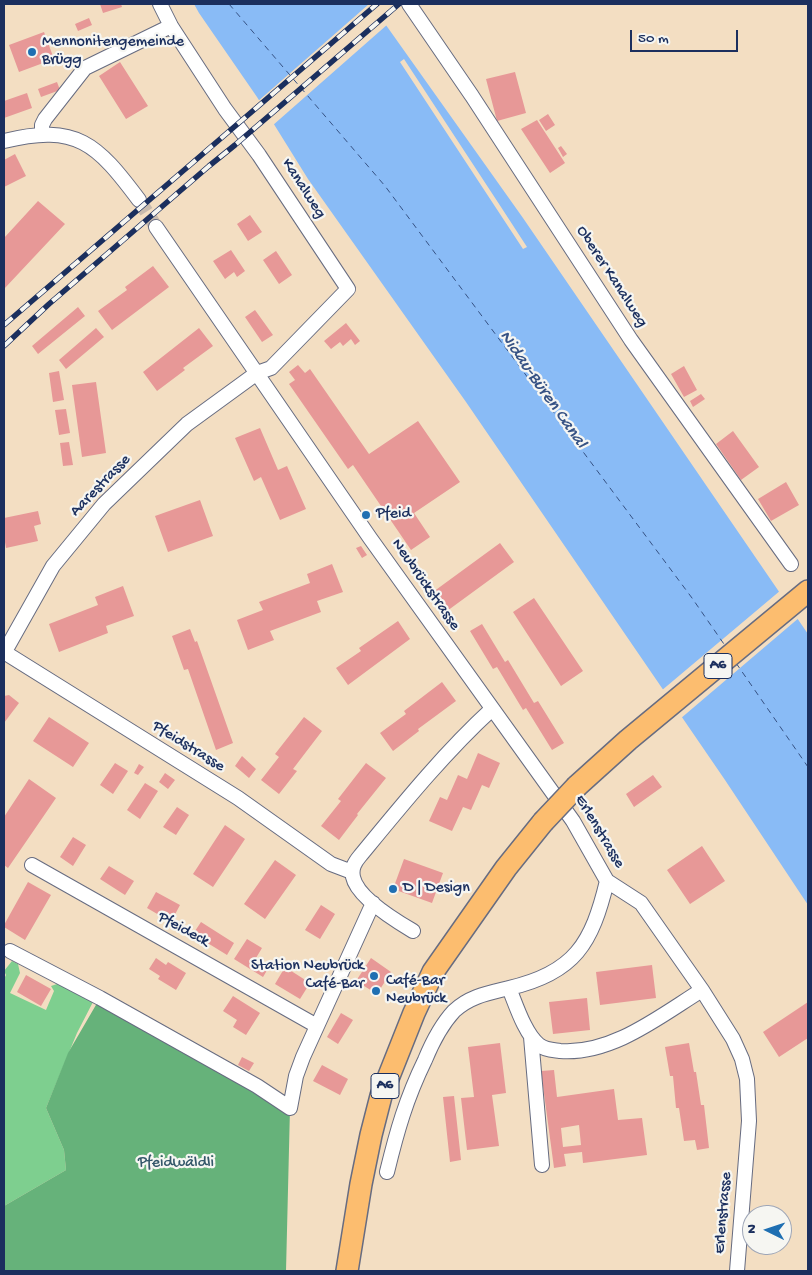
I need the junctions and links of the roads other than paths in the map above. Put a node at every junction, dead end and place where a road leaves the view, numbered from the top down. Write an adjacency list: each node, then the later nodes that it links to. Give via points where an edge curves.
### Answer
1 (160, 4): 3 (street, Kanalweg)
2 (409, 4): 9 (street, Oberer Kanalweg, via 631,340)
3 (172, 26): 4 (street, via 85,68 45,119); 8 (street, Kanalweg, via 348,289 271,368)
4 (42, 134): 5 (street); 6 (street, via 69,137 93,149 106,158)
5 (4, 142)
6 (139, 200)
7 (156, 227): 8 (street, Neubrückstrasse)
8 (257, 373): 11 (street, Aarestrasse, via 188,424 104,504 52,566); 12 (street, Neubrückstrasse)
9 (791, 564)
10 (808, 591): 17 (highway, A6, bridge, via 577,786 543,822)
11 (4, 652): 14 (street, Pfeidstrasse, via 238,798 331,864)
12 (492, 709): 14 (street, via 429,774 355,862); 15 (street, Erlenstrasse, via 574,821)
13 (32, 865): 22 (street, Pfeideck)
14 (352, 872): 16 (street, via 357,887)
15 (607, 881): 20 (street, via 597,917 581,948 548,976); 21 (street, Erlenstrasse, via 640,903)
16 (372, 903): 18 (street); 22 (street)
17 (470, 919): 26 (highway, A6, via 433,972 381,1096 361,1184); 27 (highway, A6, via 407,1058 372,1185)
18 (413, 931)
19 (10, 951): 22 (street, via 257,1086 290,1108 296,1076)
20 (509, 988): 23 (street); 25 (street, via 469,1000 445,1022 407,1100)
21 (702, 990): 23 (street, via 637,1031 598,1046 570,1052 551,1050 540,1046); 28 (street, Erlenstrasse, via 738,1048 747,1079 750,1121)
22 (317, 1026)
23 (531, 1037): 24 (street)
24 (542, 1165)
25 (387, 1172)
26 (348, 1271)
27 (358, 1271)
28 (737, 1271)

